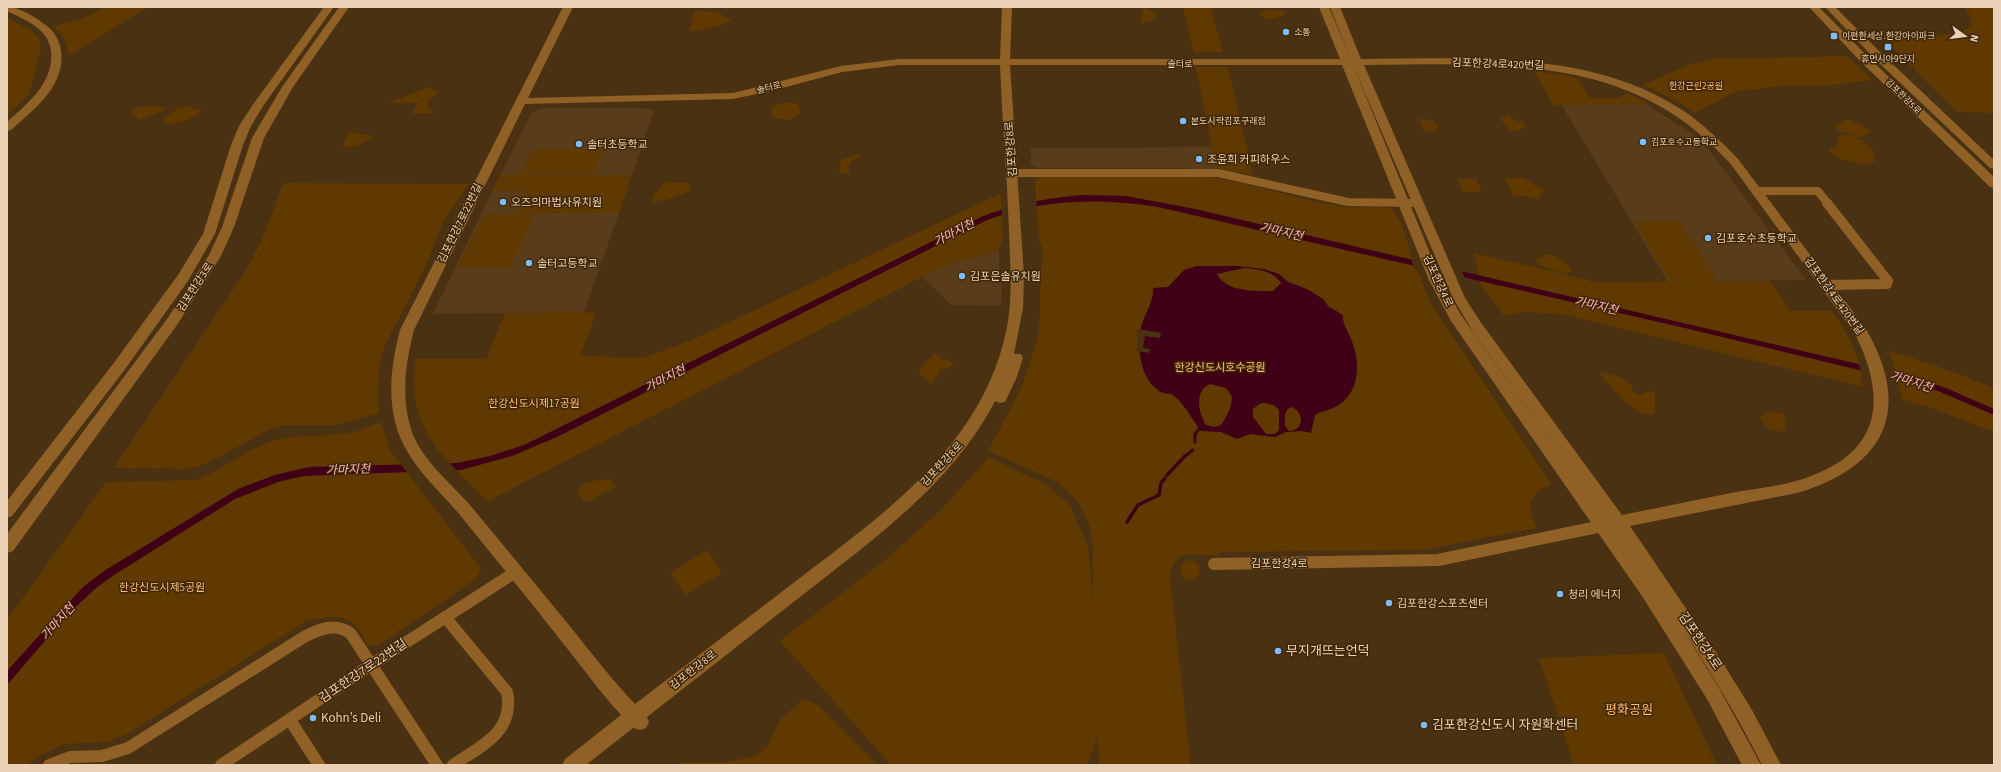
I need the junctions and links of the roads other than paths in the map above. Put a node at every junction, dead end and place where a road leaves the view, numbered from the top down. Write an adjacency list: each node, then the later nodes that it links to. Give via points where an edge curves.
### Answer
1 (7, 7): 15 (street, via 44,28 54,42 57,65 49,85)
2 (329, 7): 23 (street, 김포한강3로, via 245,126 209,234 183,278 118,368)
3 (344, 7): 26 (street, 김포한강3로, via 264,125 228,227 215,256 124,388)
4 (568, 7): 14 (street, 김포한강7로22번길)
5 (1007, 7): 13 (street, 김포한강8로)
6 (1014, 7): 13 (street, 김포한강8로)
7 (1324, 7): 11 (street, 김포한강4로)
8 (1336, 7): 12 (street, 김포한강4로)
9 (1814, 7): 18 (street, 김포한강5로, via 1864,59)
10 (1830, 7): 16 (street, 김포한강5로)
11 (1346, 62): 12 (street, 솔터로); 13 (street, 솔터로); 20 (street, 김포한강4로)
12 (1358, 62): 19 (street, 김포한강4로420번길, via 1503,62 1549,66 1603,79 1651,98 1698,125 1725,150); 21 (street, 김포한강4로)
13 (1009, 63): 14 (street, 솔터로, via 872,64 841,69 754,92 719,97); 17 (street, 김포한강8로)
14 (522, 100): 28 (street, 김포한강7로22번길, via 407,330 397,370 396,393 400,415 412,448 426,469 461,504)
15 (7, 128)
16 (1994, 166)
17 (1018, 173): 20 (street, via 1218,173 1348,202); 32 (street, 김포한강8로, via 1018,287 1007,356 991,397 961,444 902,506)
18 (1994, 184)
19 (1757, 191): 22 (street, 김포한강4로420번길); 22 (street, via 1818,191 1888,281 1887,284)
20 (1405, 203): 21 (street); 25 (street, 김포한강4로, via 1435,280 1456,318)
21 (1417, 203): 24 (street, 김포한강4로, via 1451,283 1477,326)
22 (1826, 285): 24 (street, 김포한강4로420번길, via 1861,332 1873,352 1879,370 1882,407 1868,445 1856,458 1817,480)
23 (7, 512)
24 (1619, 522): 25 (street, 김포한강4로); 41 (street, 김포한강4로, via 1718,666)
25 (1603, 526): 27 (street, 김포한강4로, via 1438,560); 40 (street, 김포한강4로, via 1697,664)
26 (7, 546)
27 (1214, 564)
28 (514, 573): 29 (street, 김포한강7로22번길); 32 (street)
29 (445, 617): 30 (street, 김포한강7로22번길); 37 (street, via 507,692 511,702 507,720 496,735)
30 (371, 664): 31 (street, 김포한강7로22번길); 33 (street, via 348,631 335,627 316,630 128,748 102,756 70,757); 36 (street)
31 (290, 720): 34 (street, 김포한강7로22번길); 35 (street)
32 (637, 720): 38 (street, 김포한강8로); 39 (street, 김포한강8로)
33 (49, 765)
34 (221, 765)
35 (319, 765)
36 (437, 765)
37 (453, 765)
38 (571, 765)
39 (585, 765)
40 (1752, 765)
41 (1772, 765)

